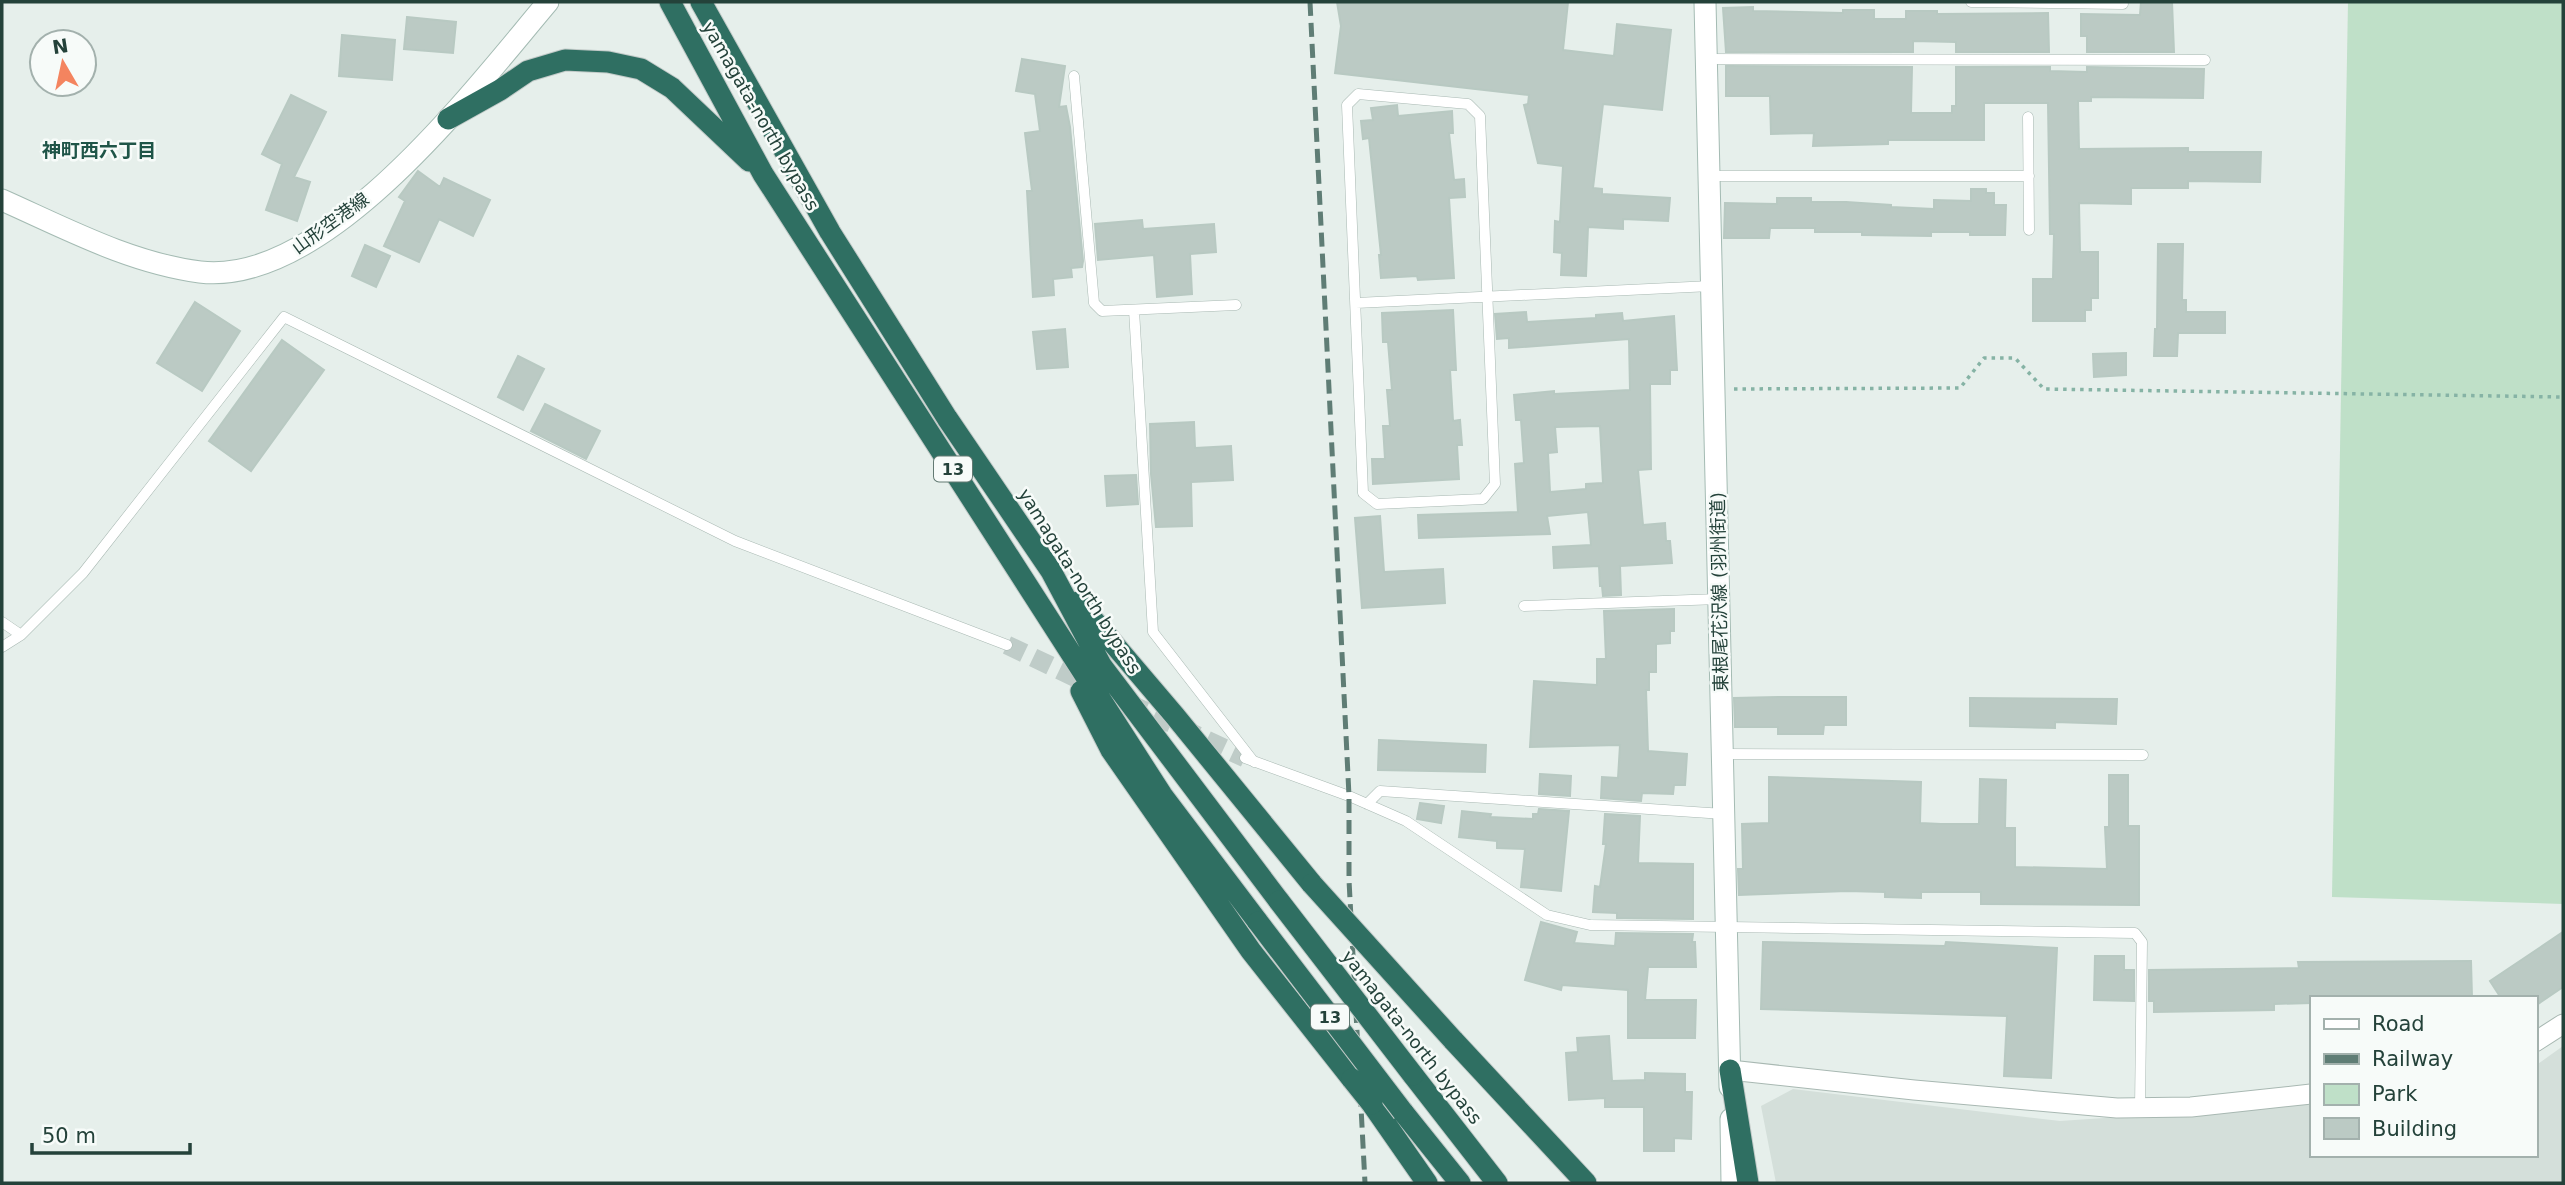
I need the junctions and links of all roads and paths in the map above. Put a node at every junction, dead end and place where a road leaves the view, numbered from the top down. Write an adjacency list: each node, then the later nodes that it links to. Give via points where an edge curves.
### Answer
1 (548, 2): 11 (main road, 山形空港線)
2 (670, 2): 12 (highway, yamagata-north bypass / 13)
3 (701, 2): 24 (highway, yamagata-north bypass / 13, via 837,244)
4 (1705, 2): 7 (main road, 東根尾花沢線 (羽州街道))
5 (1971, 2): 6 (lane)
6 (2123, 4)
7 (1706, 59): 8 (lane); 13 (main road, 東根尾花沢線 (羽州街道))
8 (2205, 60)
9 (1074, 76): 21 (lane, via 1094,303 1102,311)
10 (2028, 117): 14 (lane)
11 (448, 119): 12 (highway, via 528,71 565,60 608,62 641,69 672,88); 15 (main road, 山形空港線, via 348,214 293,251 241,269 203,272 164,265)
12 (763, 174): 25 (highway, yamagata-north bypass / 13)
13 (1709, 176): 14 (lane); 17 (main road, 東根尾花沢線 (羽州街道))
14 (2029, 176): 16 (lane)
15 (2, 200)
16 (2029, 230)
17 (1711, 286): 18 (lane); 22 (main road, 東根尾花沢線 (羽州街道))
18 (1487, 297): 19 (lane); 19 (lane, via 1495,484 1483,499 1377,504 1363,493); 19 (lane, via 1480,116 1468,104 1358,94 1347,105)
19 (1356, 303)
20 (1236, 305): 21 (lane)
21 (1134, 310): 34 (lane, via 1153,632 1250,760)
22 (1714, 388): 23 (path, via 1961,388 1984,358 2015,358 2044,388); 26 (main road, 東根尾花沢線 (羽州街道))
23 (2563, 397)
24 (1051, 571): 44 (highway, yamagata-north bypass / 13, bridge, via 1101,665); 45 (highway, bridge, via 1312,884)
25 (1028, 586): 42 (highway, bridge, via 1111,750 1251,951 1372,1104); 43 (highway, yamagata-north bypass / 13, bridge, via 1162,795)
26 (1719, 598): 27 (lane); 32 (main road, 東根尾花沢線 (羽州街道))
27 (1524, 606)
28 (2, 622): 29 (lane)
29 (21, 635): 30 (lane, via 83,573 284,317 735,541); 31 (lane)
30 (1007, 645)
31 (2, 647)
32 (1722, 754): 33 (lane); 35 (main road, 東根尾花沢線 (羽州街道))
33 (2143, 755)
34 (1367, 804): 35 (lane, via 1380,791); 36 (lane, via 1406,821 1547,915 1590,926)
35 (1724, 814): 36 (main road, 東根尾花沢線 (羽州街道))
36 (1726, 928): 39 (main road, 東根尾花沢線 (羽州街道)); 41 (lane, via 2135,933 2143,942)
37 (2563, 1024): 38 (street)
38 (2537, 1041)
39 (1730, 1070): 41 (street); 46 (main road, 東根尾花沢線 (羽州街道)); 47 (highway)
40 (2310, 1094): 41 (street)
41 (2140, 1108)
42 (1427, 1183)
43 (1460, 1183)
44 (1497, 1183)
45 (1586, 1183)
46 (1732, 1183)
47 (1748, 1183)

